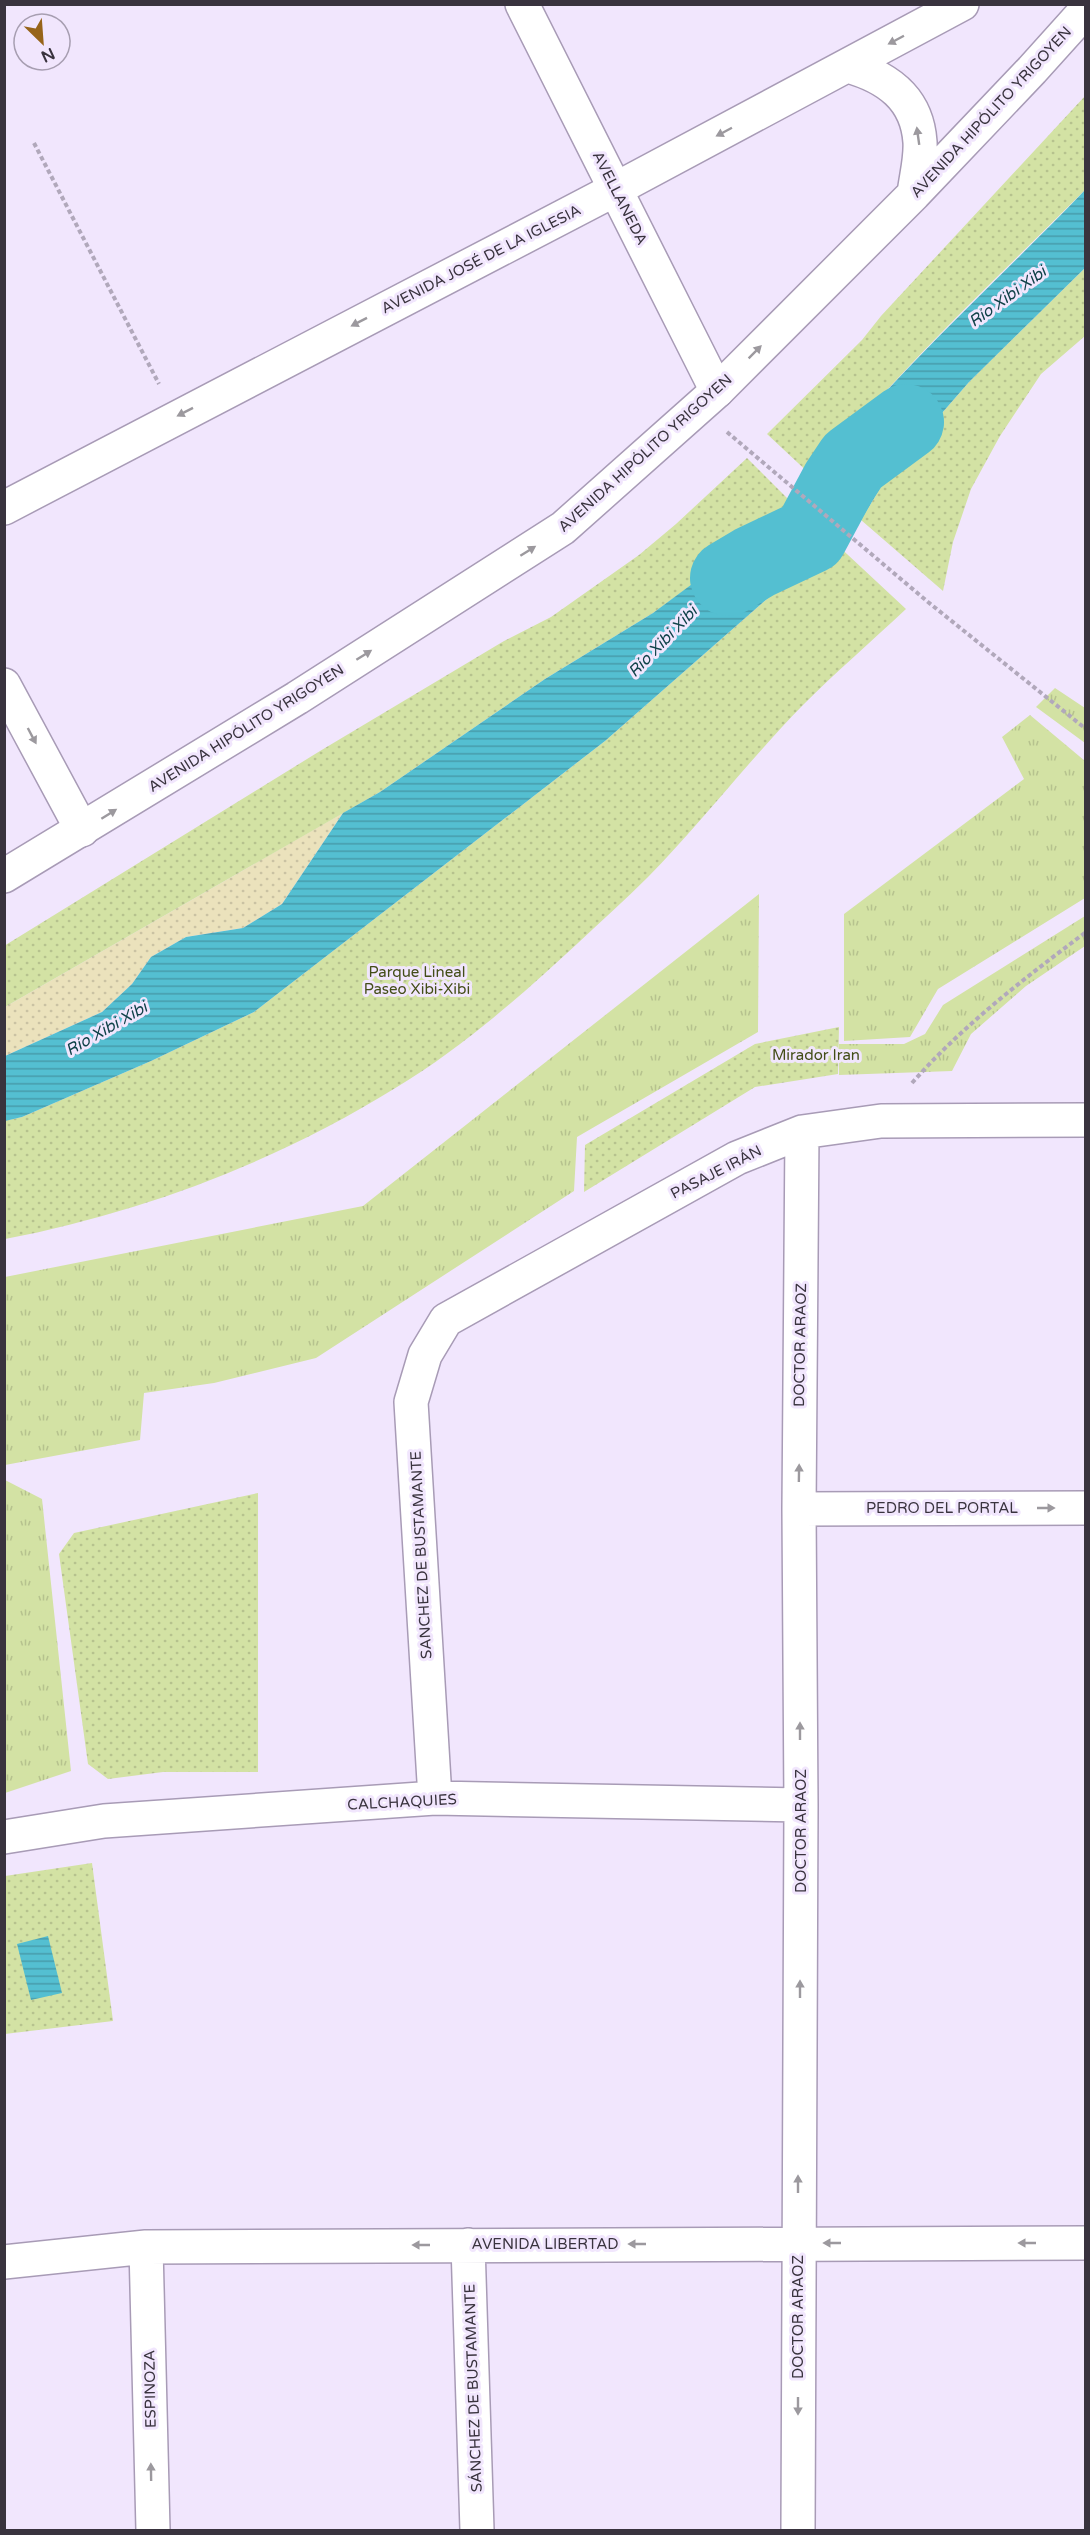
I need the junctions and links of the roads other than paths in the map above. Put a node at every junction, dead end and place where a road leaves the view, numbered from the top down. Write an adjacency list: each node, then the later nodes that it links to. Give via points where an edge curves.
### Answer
1 (522, 4): 7 (street, AVELLANEDA)
2 (1069, 4): 6 (street)
3 (954, 7): 5 (street, AVENIDA JOSÉ DE LA IGLESIA, one-way to 5)
4 (1086, 10): 6 (street, AVENIDA HIPÓLITO YRIGOYEN)
5 (848, 66): 7 (street, AVENIDA JOSÉ DE LA IGLESIA, one-way to 7); 8 (street, one-way to 5, via 920,142 916,120 892,84 872,72)
6 (1032, 70): 8 (street, AVENIDA HIPÓLITO YRIGOYEN)
7 (616, 189): 9 (street, AVELLANEDA); 10 (street, AVENIDA JOSÉ DE LA IGLESIA, one-way to 10)
8 (914, 194): 9 (street, AVENIDA HIPÓLITO YRIGOYEN, one-way to 8)
9 (717, 391): 12 (street, AVENIDA HIPÓLITO YRIGOYEN, one-way to 9, via 563,528)
10 (4, 508)
11 (4, 685): 12 (street, one-way to 12)
12 (82, 830): 13 (street, AVENIDA HIPÓLITO YRIGOYEN)
13 (4, 876)
14 (1086, 1120): 15 (street, PASAJE IRÁN, via 881,1121)
15 (802, 1132): 16 (street, PASAJE IRÁN, via 737,1158); 18 (street, DOCTOR ARAOZ, one-way to 15)
16 (446, 1320): 19 (street, SANCHEZ DE BUSTAMANTE, via 425,1355 411,1401)
17 (1086, 1508): 18 (street, PEDRO DEL PORTAL, one-way to 17)
18 (799, 1509): 20 (street, DOCTOR ARAOZ, one-way to 18)
19 (435, 1798): 20 (street, CALCHAQUIES); 21 (street, CALCHAQUIES, via 104,1821)
20 (801, 1805): 22 (street, DOCTOR ARAOZ, one-way to 20)
21 (4, 1837)
22 (798, 2242): 23 (street, AVENIDA LIBERTAD, one-way to 22); 24 (street, AVENIDA LIBERTAD, one-way to 24); 29 (street, DOCTOR ARAOZ, one-way to 29)
23 (1086, 2243)
24 (468, 2245): 25 (street, AVENIDA LIBERTAD, one-way to 25); 28 (street, SÁNCHEZ DE BUSTAMANTE)
25 (146, 2247): 26 (street, AVENIDA LIBERTAD); 27 (street, ESPINOZA, one-way to 25)
26 (4, 2262)
27 (153, 2530)
28 (477, 2530)
29 (798, 2530)

